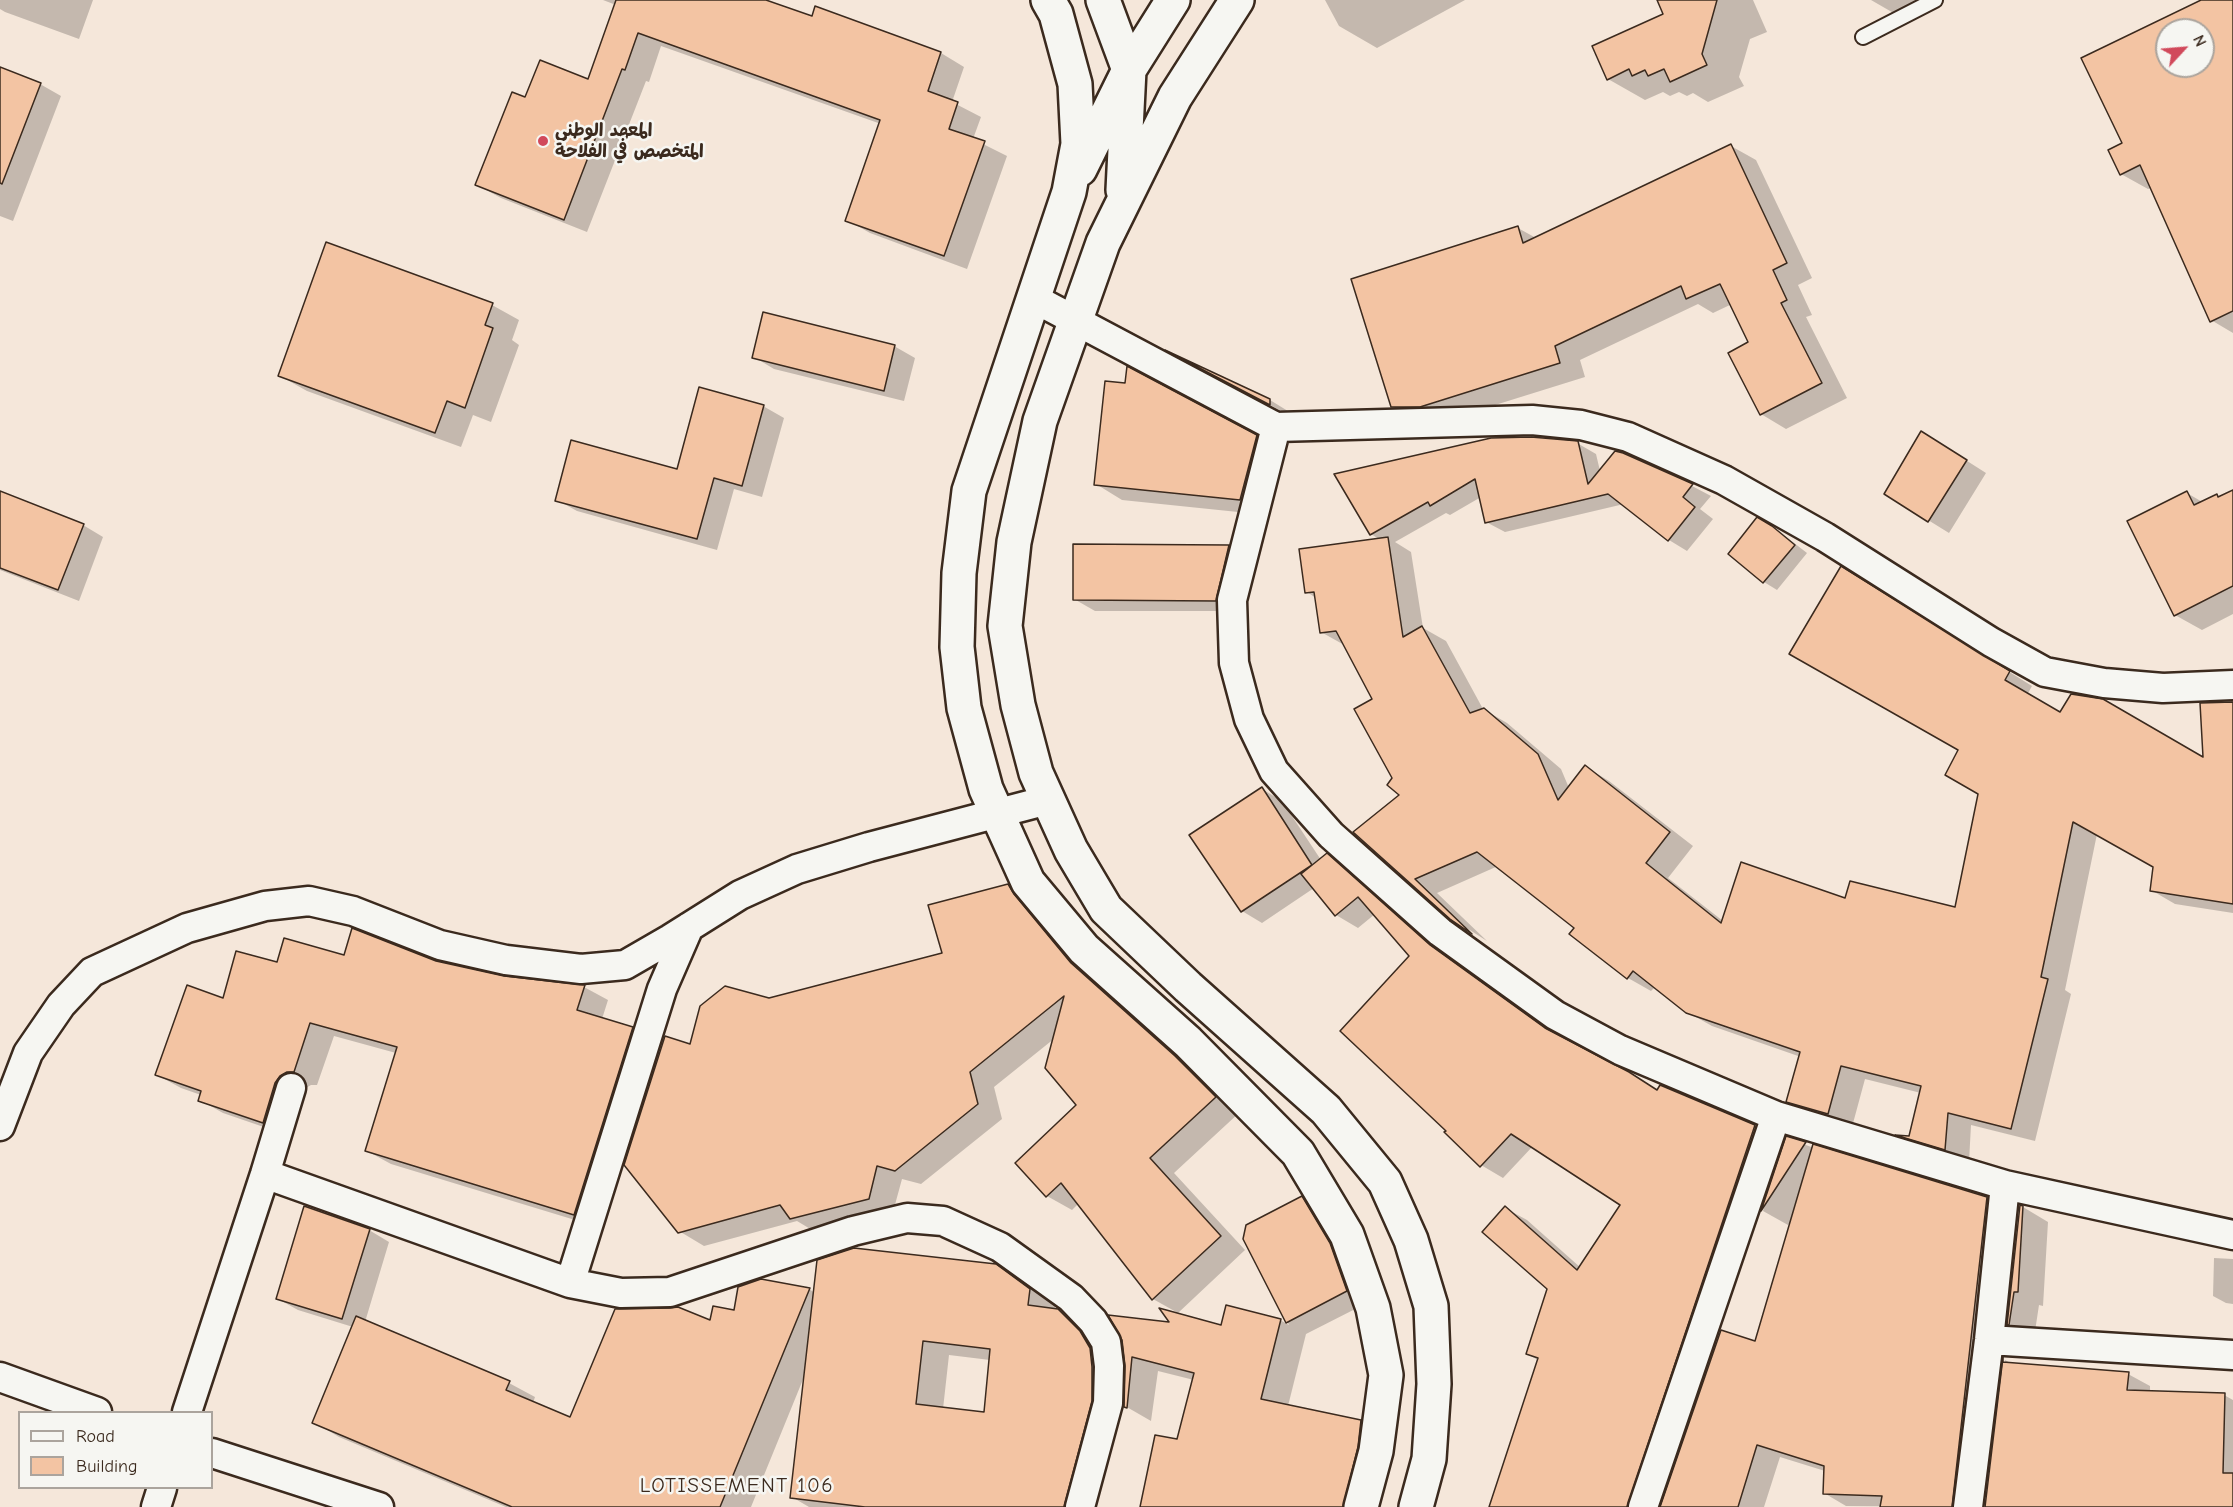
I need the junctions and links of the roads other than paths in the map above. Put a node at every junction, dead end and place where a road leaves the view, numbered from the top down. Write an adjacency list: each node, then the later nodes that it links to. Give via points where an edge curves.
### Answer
1 (1048, 0): 8 (street, via 1056,14 1075,84 1078,144)
2 (1103, 0): 7 (street)
3 (1173, 0): 7 (street)
4 (1238, 0): 9 (street, via 1175,97)
5 (1935, 0): 6 (lane)
6 (1863, 37)
7 (1129, 69): 8 (street); 9 (street)
8 (1069, 192): 10 (street)
9 (1122, 204): 11 (street, via 1103,243)
10 (1034, 298): 11 (street); 15 (street, via 969,491 959,573 957,647 964,708)
11 (1075, 321): 12 (street); 14 (street, via 1040,421 1014,542 1005,626 1018,705 1036,773)
12 (1276, 427): 13 (street, via 1532,420 1581,425 1628,437 1734,486 1825,537 2045,672 2163,688); 18 (street, via 1232,600 1234,663 1249,719 1274,771 1331,835 1440,932 1555,1015 1620,1050)
13 (2233, 685)
14 (1048, 800): 15 (street); 35 (street, via 1071,850 1106,909 1326,1110 1385,1182 1411,1240 1431,1306 1434,1384 1430,1460)
15 (996, 813): 16 (street, via 796,869 740,895); 34 (street, via 1028,882 1084,949 1188,1042 1298,1154 1347,1236 1373,1308 1386,1375 1376,1451)
16 (689, 927): 19 (street, via 625,964 581,969 506,960 440,945 353,911 309,901 265,906 187,928 92,972 61,1005 28,1053); 23 (street, via 662,989)
17 (291, 1088): 20 (street)
18 (1776, 1116): 21 (street); 36 (street)
19 (0, 1126)
20 (265, 1174): 23 (street); 28 (street)
21 (2005, 1185): 22 (street); 24 (street)
22 (2233, 1235)
23 (570, 1283): 33 (street, via 621,1293 670,1292 854,1231 907,1218 943,1221 1000,1246 1071,1298 1106,1342 1108,1403)
24 (1989, 1340): 25 (street); 37 (street)
25 (2233, 1355)
26 (0, 1377): 27 (street)
27 (92, 1411)
28 (188, 1411)
29 (213, 1453): 32 (street)
30 (162, 1489): 31 (street)
31 (156, 1507)
32 (379, 1507)
33 (1080, 1507)
34 (1361, 1507)
35 (1416, 1507)
36 (1643, 1507)
37 (1968, 1507)

